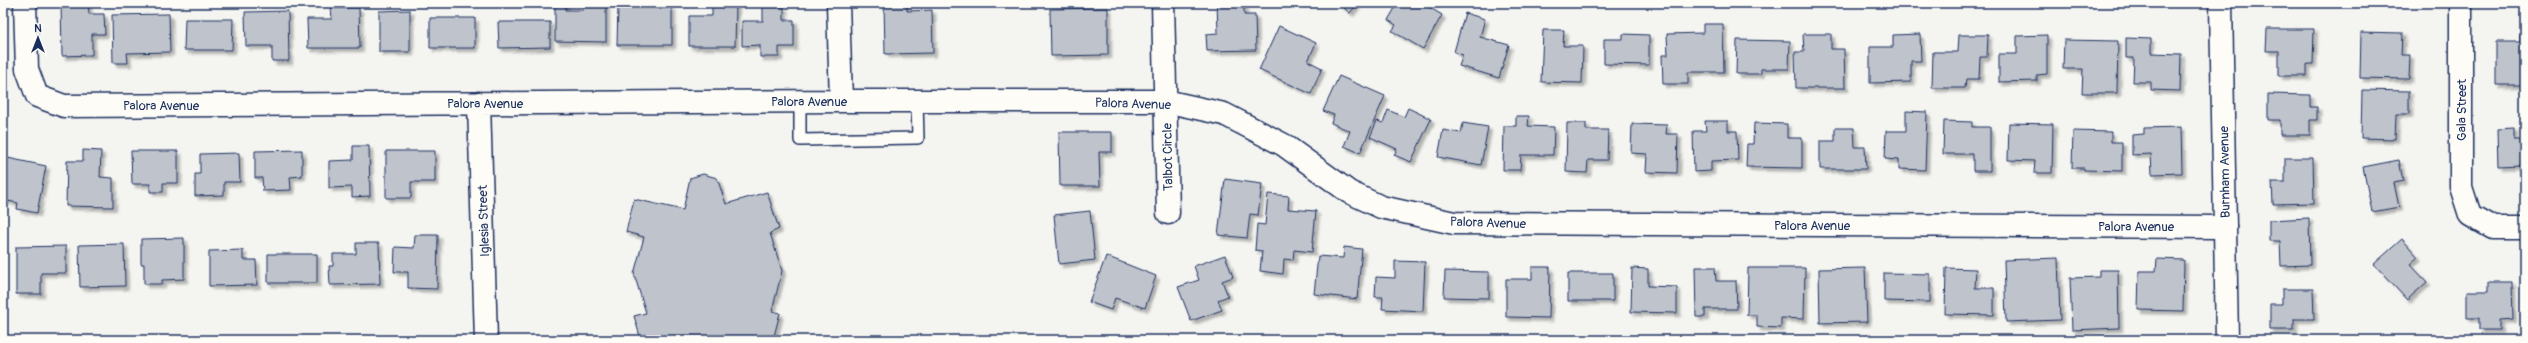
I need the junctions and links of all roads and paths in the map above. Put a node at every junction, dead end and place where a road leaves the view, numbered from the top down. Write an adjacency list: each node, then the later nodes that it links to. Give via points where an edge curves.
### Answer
1 (25, 3): 10 (street, Palora Avenue, via 27,69 37,96 64,106)
2 (838, 3): 7 (street)
3 (1163, 3): 9 (street, Talbot Circle)
4 (2222, 3): 12 (street, Burnham Avenue)
5 (2461, 3): 13 (street, Gala Street, via 2461,186 2470,215 2493,228)
6 (800, 101): 7 (street, Palora Avenue); 8 (lane, via 800,140 918,138); 10 (street, Palora Avenue)
7 (841, 101): 8 (street, Palora Avenue)
8 (918, 101): 9 (street, Palora Avenue)
9 (1165, 101): 11 (street, Talbot Circle); 12 (street, Palora Avenue, via 1224,114 1284,145 1349,192 1381,207 1454,223)
10 (479, 103): 14 (street, Iglesia Street)
11 (1168, 213)
12 (2225, 226): 15 (street, Burnham Avenue)
13 (2525, 228)
14 (486, 340)
15 (2227, 340)

